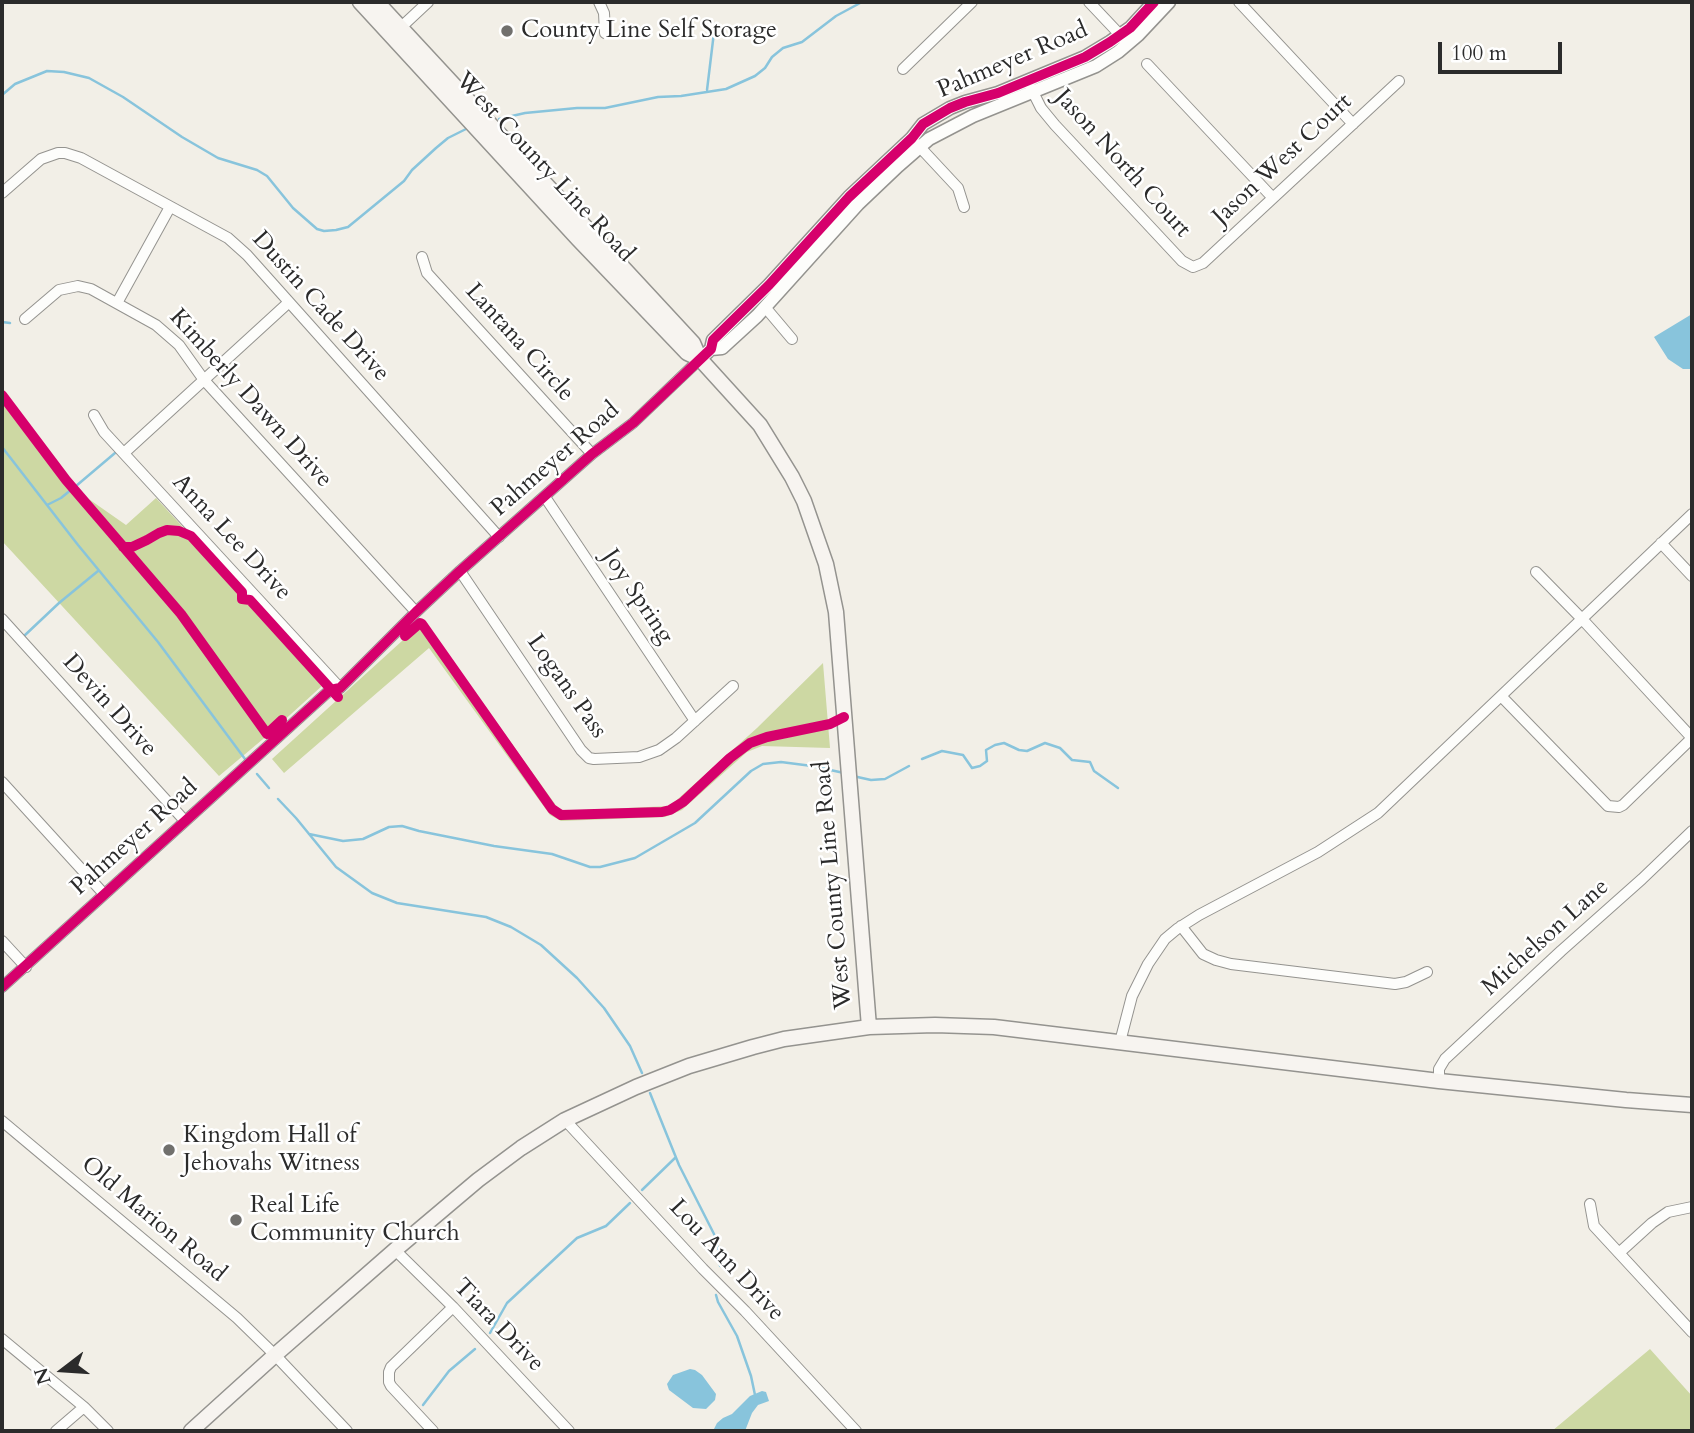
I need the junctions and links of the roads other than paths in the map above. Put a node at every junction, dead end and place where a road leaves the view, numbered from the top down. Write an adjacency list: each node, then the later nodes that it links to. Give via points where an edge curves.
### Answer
1 (360, 2): 10 (main road, West County Line Road)
2 (377, 2): 10 (main road, West County Line Road)
3 (428, 2): 10 (street)
4 (599, 2): 11 (street)
5 (972, 2): 14 (street)
6 (1089, 2): 12 (street)
7 (1154, 2): 12 (street, Pahmeyer Road)
8 (1169, 2): 12 (street, Pahmeyer Road, via 1151,23)
9 (1239, 2): 17 (street)
10 (396, 31): 30 (main road, West County Line Road)
11 (605, 33)
12 (1124, 39): 16 (street, Pahmeyer Road)
13 (1147, 64): 20 (street)
14 (902, 69)
15 (1399, 81): 17 (street, Jason West Court)
16 (1031, 86): 18 (street, Pahmeyer Road, via 950,108 923,124); 24 (street, Jason North Court, via 1055,125 1182,261)
17 (1353, 124): 20 (street, Jason West Court)
18 (916, 143): 22 (street, via 958,188); 27 (street, Pahmeyer Road); 30 (street, Pahmeyer Road, via 849,197 713,340)
19 (2, 193): 21 (street, Dustin Cade Drive, via 41,159 65,153)
20 (1273, 198): 24 (street, Jason West Court, via 1203,263)
21 (170, 207): 25 (street); 26 (street, Dustin Cade Drive, via 228,238)
22 (964, 207)
23 (422, 257): 34 (street, Lantana Circle, via 427,272)
24 (1193, 267)
25 (117, 303): 28 (street, Kimberly Dawn Drive, via 91,289 72,287 54,294); 31 (street, Kimberly Dawn Drive, via 165,331)
26 (288, 303): 31 (street); 37 (street, Dustin Cade Drive)
27 (765, 307): 29 (street); 30 (street, Pahmeyer Road, via 722,348)
28 (25, 319)
29 (792, 339)
30 (706, 354): 34 (street, Pahmeyer Road, via 633,423); 59 (main road, West County Line Road, via 760,425 792,477 826,564 838,635)
31 (204, 380): 33 (street); 42 (street, Kimberly Dawn Drive)
32 (94, 415): 33 (street, Anna Lee Drive)
33 (124, 453): 46 (street, Anna Lee Drive)
34 (592, 454): 35 (street, Pahmeyer Road)
35 (545, 496): 37 (street, Pahmeyer Road); 48 (street, Joy Spring)
36 (1692, 514): 38 (street)
37 (499, 537): 39 (street, Pahmeyer Road)
38 (1661, 543): 41 (street); 44 (street)
39 (460, 571): 42 (street, Pahmeyer Road); 48 (street, Logans Pass, via 589,758 649,754 668,745)
40 (1536, 572): 44 (street)
41 (1692, 576)
42 (416, 612): 46 (street, Pahmeyer Road)
43 (2, 619): 51 (street, Devin Drive)
44 (1582, 619): 47 (street); 49 (street)
45 (733, 686): 48 (street, Logans Pass)
46 (340, 688): 51 (street, Pahmeyer Road, via 330,690)
47 (1501, 696): 49 (street, via 1614,810); 54 (street, via 1378,813 1318,852)
48 (695, 721)
49 (1692, 738)
50 (2, 782): 53 (street)
51 (185, 821): 53 (street, Pahmeyer Road)
52 (1692, 831): 61 (street, Michelson Lane, via 1445,1059)
53 (104, 894): 56 (street, Pahmeyer Road)
54 (1181, 926): 57 (street, via 1203,954 1231,964 1395,984); 60 (street, via 1148,964 1132,996)
55 (2, 941): 56 (street)
56 (26, 967): 58 (street, Pahmeyer Road)
57 (1427, 972)
58 (2, 987)
59 (869, 1027): 60 (main road, via 994,1027); 63 (main road, via 784,1040 716,1057)
60 (1120, 1042): 61 (main road)
61 (1439, 1080): 62 (main road)
62 (1692, 1105)
63 (565, 1120): 67 (main road, via 478,1180); 80 (street, Lou Ann Drive)
64 (2, 1121): 72 (street, Old Marion Road)
65 (1590, 1204): 68 (street, via 1594,1226)
66 (1692, 1207): 68 (street, via 1668,1212)
67 (395, 1250): 69 (street, Tiara Drive); 72 (main road)
68 (1619, 1254): 70 (street)
69 (453, 1307): 78 (street, via 388,1372 391,1387); 79 (street, Tiara Drive)
70 (1692, 1332)
71 (2, 1339): 73 (street)
72 (275, 1355): 76 (main road); 77 (street, Old Marion Road)
73 (84, 1406): 74 (street); 75 (street)
74 (56, 1431)
75 (108, 1431)
76 (191, 1431)
77 (347, 1431)
78 (433, 1431)
79 (569, 1431)
80 (856, 1431)

